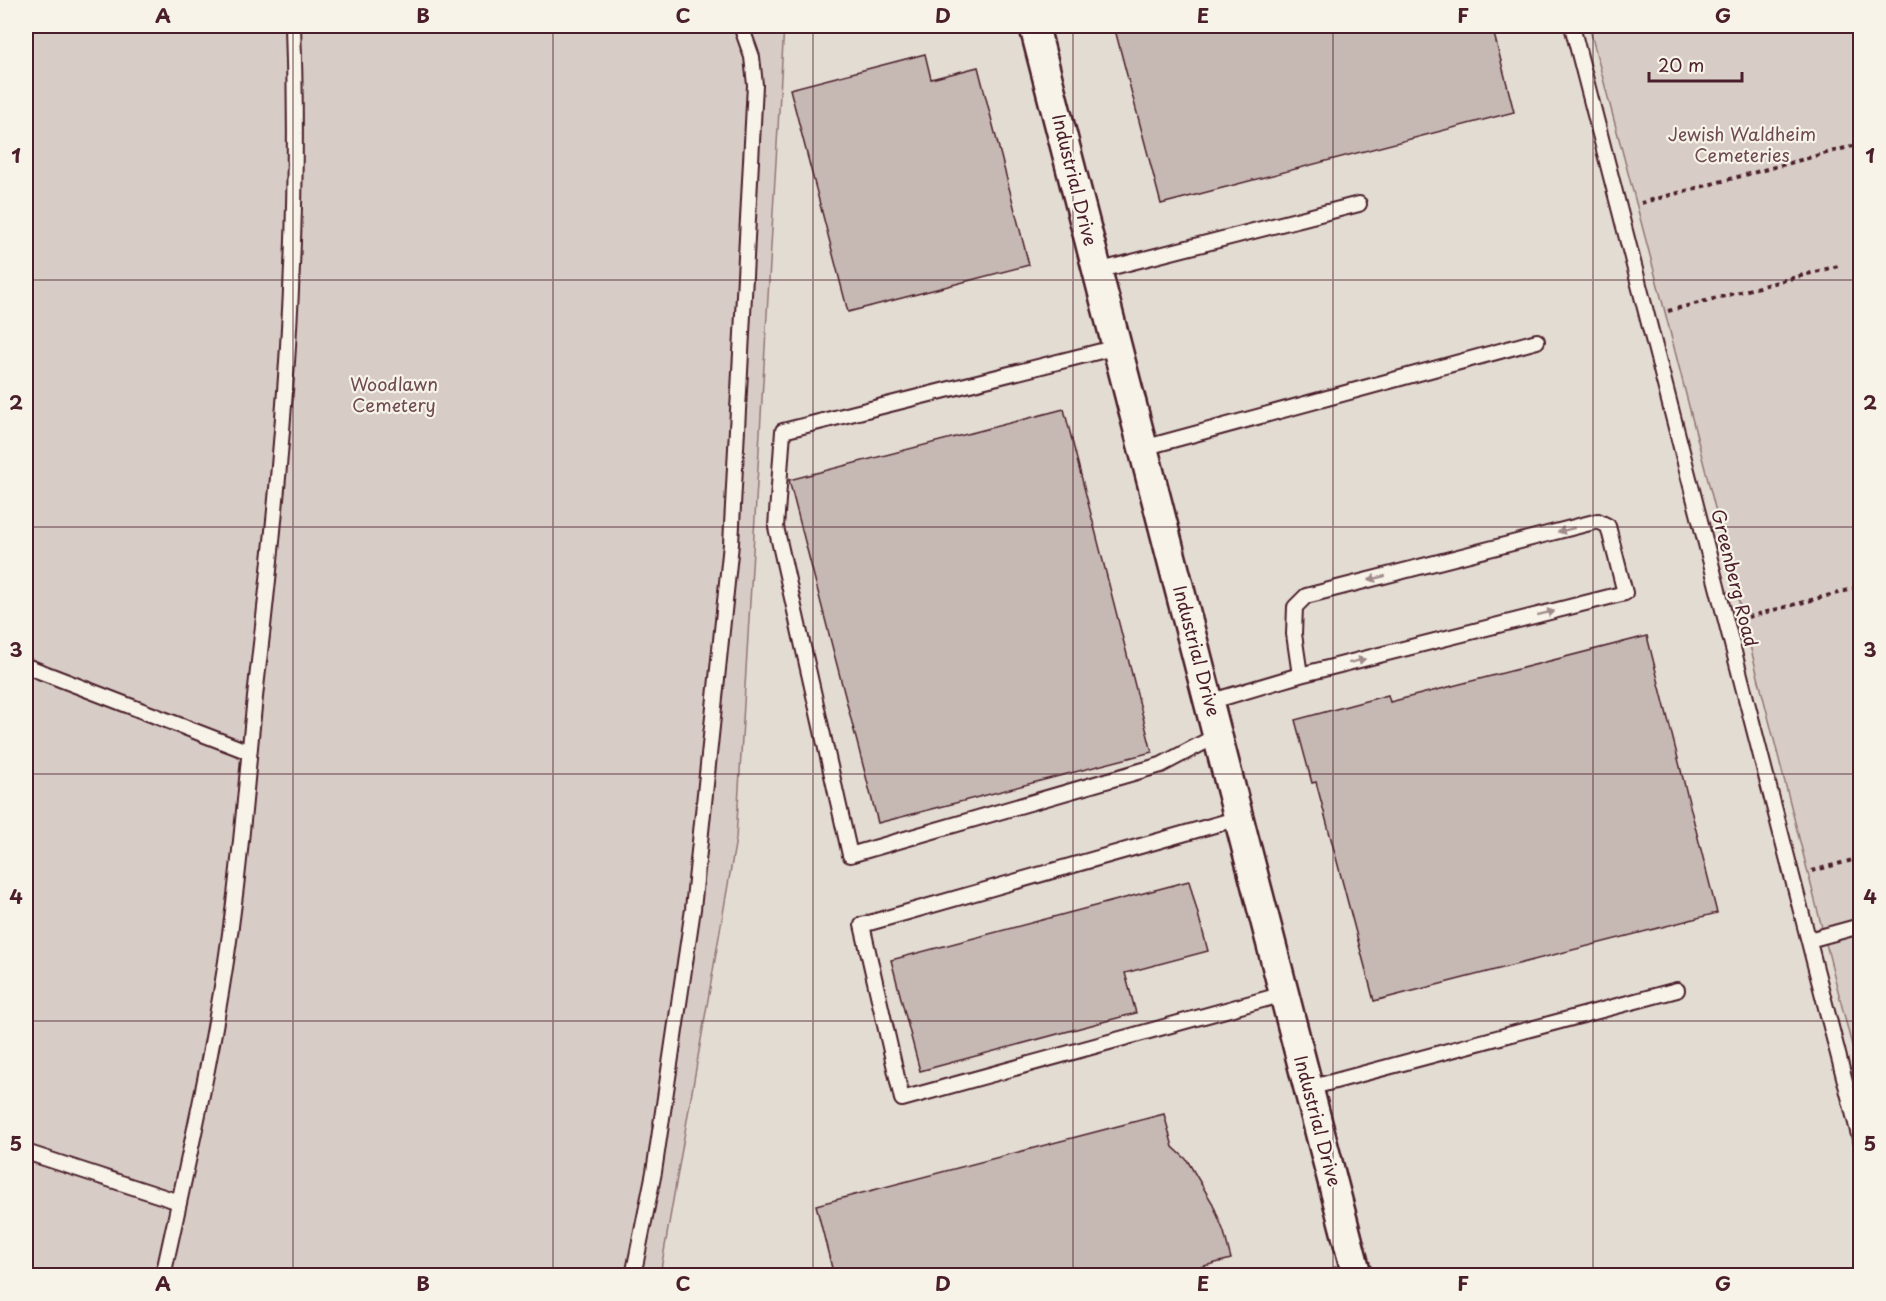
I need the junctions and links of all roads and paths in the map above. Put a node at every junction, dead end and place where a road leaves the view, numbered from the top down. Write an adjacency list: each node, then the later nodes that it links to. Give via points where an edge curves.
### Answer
1 (292, 26): 20 (lane, via 295,214 287,361 273,542)
2 (741, 26): 34 (lane, via 752,57 755,85 731,544 693,909 654,1172)
3 (1034, 26): 9 (street, Industrial Drive)
4 (1572, 26): 7 (lane, Greenberg Road)
5 (1860, 144): 7 (path)
6 (1359, 204): 9 (lane)
7 (1619, 208): 10 (lane, Greenberg Road)
8 (1838, 266): 10 (path)
9 (1097, 272): 12 (street, Industrial Drive)
10 (1647, 316): 15 (lane, Greenberg Road)
11 (1537, 341): 13 (lane)
12 (1117, 347): 13 (street, Industrial Drive); 19 (lane, via 783,431 776,527 850,855 1161,765)
13 (1143, 448): 18 (street, Industrial Drive)
14 (1860, 587): 15 (path)
15 (1727, 623): 23 (lane, Greenberg Road)
16 (26, 666): 20 (lane)
17 (1300, 675): 17 (lane, one-way to 17, via 1625,593 1608,526 1598,521 1306,596 1295,607); 18 (lane)
18 (1209, 702): 19 (street, Industrial Drive)
19 (1218, 735): 21 (street, Industrial Drive)
20 (249, 752): 31 (lane, via 233,914 212,1048)
21 (1239, 818): 27 (street, Industrial Drive); 27 (lane, via 862,925 902,1099)
22 (1860, 858): 23 (path)
23 (1792, 875): 25 (lane, Greenberg Road)
24 (1860, 926): 25 (lane)
25 (1809, 940): 29 (lane, Greenberg Road)
26 (1677, 990): 28 (lane)
27 (1284, 994): 28 (street, Industrial Drive)
28 (1309, 1088): 32 (street, Industrial Drive)
29 (1860, 1139)
30 (26, 1152): 31 (lane)
31 (179, 1202): 33 (lane)
32 (1350, 1274)
33 (163, 1275)
34 (633, 1275)

